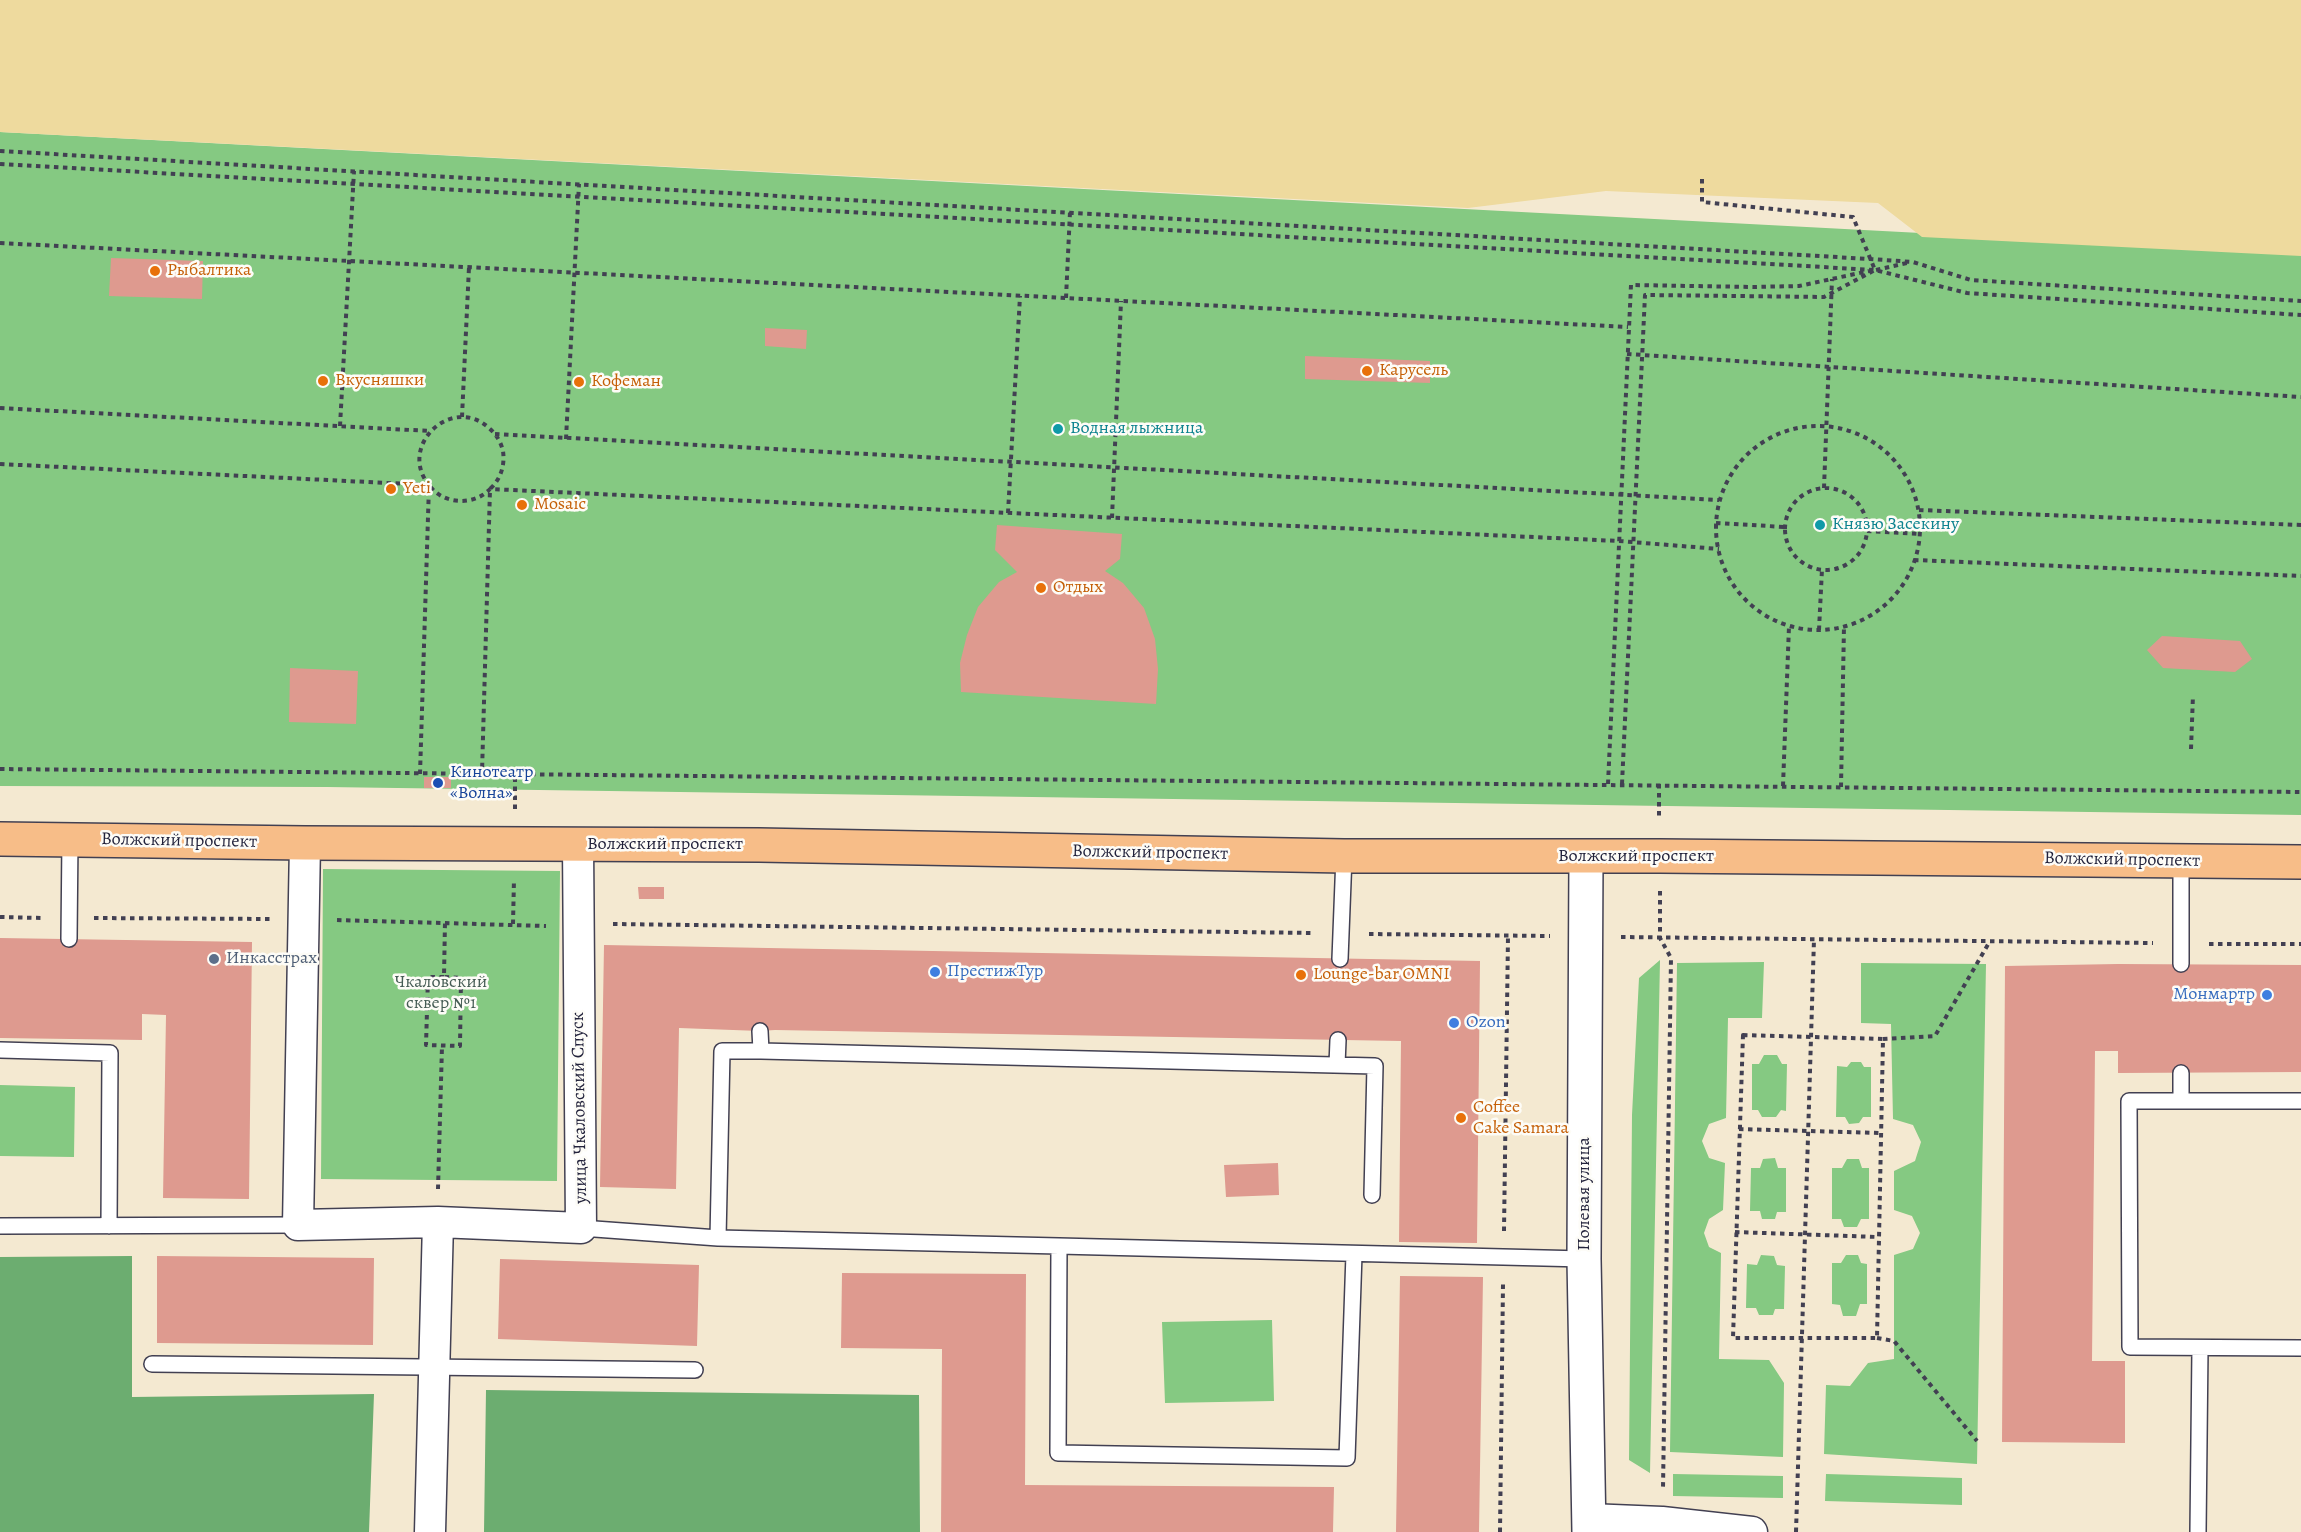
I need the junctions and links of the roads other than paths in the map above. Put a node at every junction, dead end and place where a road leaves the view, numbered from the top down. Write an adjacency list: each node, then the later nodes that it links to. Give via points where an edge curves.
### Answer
1 (0, 839): 2 (main road, Волжский проспект)
2 (70, 839): 3 (main road, Волжский проспект); 9 (lane)
3 (305, 843): 4 (main road, Волжский проспект); 22 (street)
4 (578, 845): 5 (main road, Волжский проспект); 25 (street, улица Чкаловский Спуск)
5 (1344, 856): 6 (main road, Волжский проспект); 10 (lane)
6 (1586, 857): 7 (main road, Волжский проспект); 29 (street, Полевая улица)
7 (2181, 861): 8 (main road, Волжский проспект); 11 (lane)
8 (2301, 862)
9 (69, 939)
10 (1340, 959)
11 (2181, 964)
12 (760, 1031): 15 (lane)
13 (1338, 1040): 16 (lane)
14 (0, 1050): 24 (lane, via 68,1046 110,1053)
15 (761, 1051): 16 (lane); 26 (lane, via 722,1051)
16 (1337, 1065): 20 (lane, via 1375,1066)
17 (2181, 1073): 18 (lane)
18 (2181, 1101): 19 (lane); 30 (lane, via 2129,1101 2130,1347)
19 (2301, 1101)
20 (1372, 1195)
21 (438, 1222): 22 (street, улица Чкаловский Спуск); 25 (street, улица Чкаловский Спуск); 33 (street)
22 (298, 1225): 24 (lane)
23 (0, 1226): 24 (lane)
24 (109, 1226)
25 (581, 1228): 26 (lane)
26 (718, 1238): 27 (lane)
27 (1059, 1246): 28 (lane); 28 (lane, via 1058,1453 1347,1458)
28 (1354, 1254): 29 (lane)
29 (1584, 1259): 35 (street, Полевая улица)
30 (2200, 1348): 31 (lane); 38 (lane)
31 (2301, 1348)
32 (152, 1364): 33 (lane)
33 (434, 1366): 34 (lane); 36 (street)
34 (695, 1370)
35 (1589, 1526): 37 (street, via 1662,1522)
36 (430, 1532)
37 (1752, 1532)
38 (2198, 1532)

